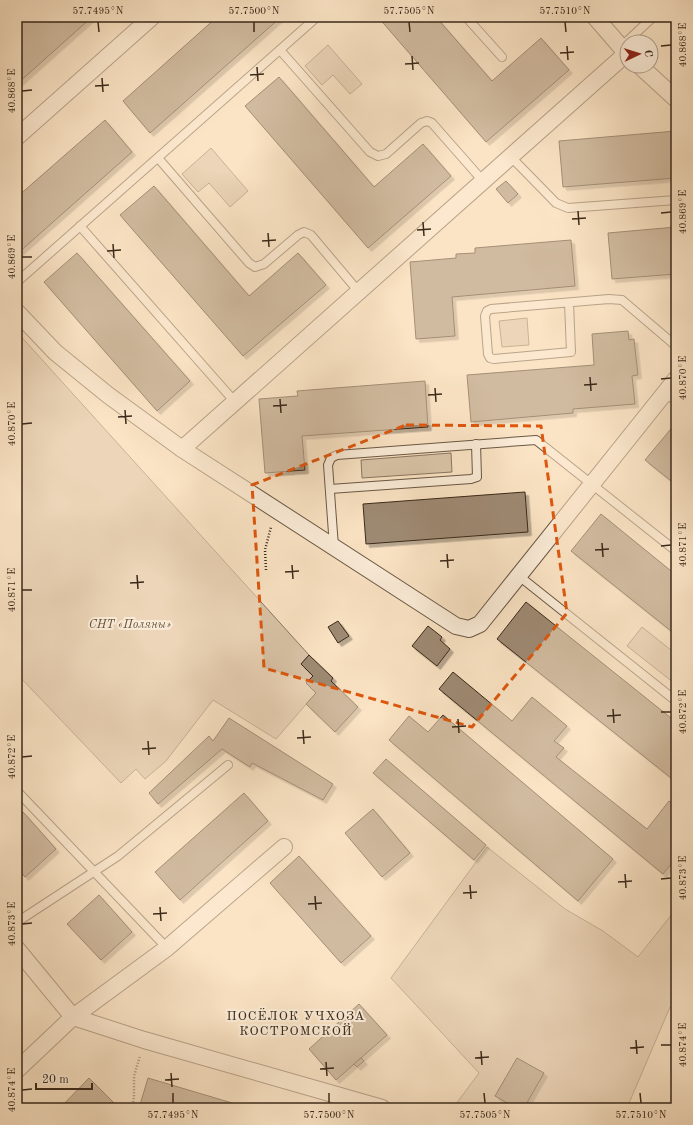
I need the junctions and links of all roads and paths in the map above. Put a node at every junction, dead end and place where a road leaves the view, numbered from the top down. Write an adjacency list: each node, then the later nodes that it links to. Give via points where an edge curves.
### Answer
1 (152, 17): 13 (street)
2 (317, 17): 8 (lane)
3 (466, 17): 9 (lane)
4 (595, 17): 7 (street)
5 (653, 17): 6 (lane)
6 (639, 34)
7 (619, 44)
8 (280, 50): 15 (lane); 16 (lane, via 370,152 378,156 386,154 421,123 427,121 432,123)
9 (502, 57)
10 (619, 57): 14 (street)
11 (649, 74): 12 (street)
12 (676, 98)
13 (17, 137)
14 (511, 157): 16 (street); 17 (lane, via 556,203 568,208)
15 (158, 158): 18 (lane); 20 (lane, via 249,263 255,267 264,264 304,232 311,235)
16 (483, 181): 20 (street)
17 (676, 200)
18 (80, 226): 19 (lane); 26 (lane)
19 (17, 282)
20 (359, 292): 26 (street)
21 (569, 303): 21 (lane, via 487,311 485,316 490,358 571,352); 23 (lane, via 622,300)
22 (17, 312): 28 (street, via 55,352 108,395)
23 (676, 346)
24 (676, 379): 25 (street)
25 (670, 397): 29 (street)
26 (235, 402): 28 (street)
27 (476, 444): 29 (lane, via 536,440); 30 (lane, via 337,455 330,458 328,465); 30 (lane, via 478,471 477,476 471,479)
28 (182, 449): 31 (street)
29 (592, 484): 33 (lane); 35 (street)
30 (330, 489): 32 (lane)
31 (266, 503): 32 (street); 34 (path, via 271,527 265,550)
32 (334, 547): 35 (street, via 456,626 469,629 480,624)
33 (676, 551)
34 (266, 570)
35 (518, 576): 36 (lane)
36 (676, 701)
37 (228, 765): 40 (lane, via 118,856)
38 (17, 791): 40 (lane)
39 (284, 847): 42 (street)
40 (94, 872): 41 (lane); 42 (lane)
41 (17, 922)
42 (167, 948): 44 (street)
43 (17, 949): 44 (street)
44 (73, 1017): 45 (street); 46 (street)
45 (144, 1040): 47 (street); 48 (path, via 134,1076)
46 (17, 1070)
47 (374, 1107)
48 (132, 1108)

